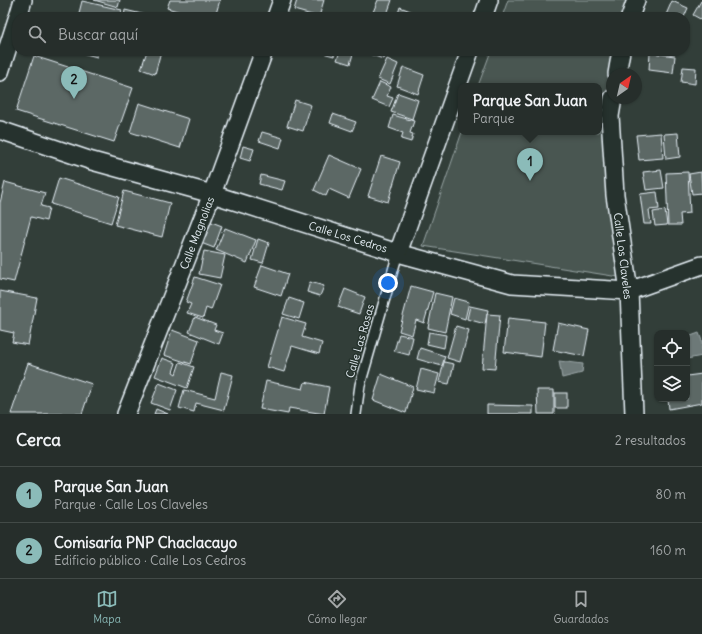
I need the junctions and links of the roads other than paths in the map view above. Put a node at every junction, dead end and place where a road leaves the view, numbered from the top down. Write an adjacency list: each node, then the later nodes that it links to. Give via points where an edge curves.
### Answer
1 (23, 0): 5 (street)
2 (282, 0): 6 (street)
3 (489, 0): 7 (street)
4 (636, 0): 8 (street)
5 (19, 12)
6 (278, 12)
7 (485, 12)
8 (632, 12)
9 (12, 34): 14 (street)
10 (262, 56): 19 (street, Calle Magnolias)
11 (468, 56): 15 (street)
12 (620, 56): 13 (street)
13 (618, 68)
14 (0, 72)
15 (459, 83)
16 (458, 84): 20 (street)
17 (612, 104): 22 (street, Calle Los Claveles, via 610,116 615,195)
18 (0, 130): 19 (street, Calle Los Cedros, via 92,161)
19 (212, 194): 20 (street, Calle Los Cedros); 23 (street, Calle Magnolias)
20 (398, 252): 22 (street, Calle Los Cedros, via 512,284); 24 (lane, Calle Las Rosas, via 360,385)
21 (702, 265): 22 (street, Calle Los Cedros)
22 (629, 290): 25 (street, Calle Los Claveles)
23 (126, 414)
24 (356, 414)
25 (634, 414)

